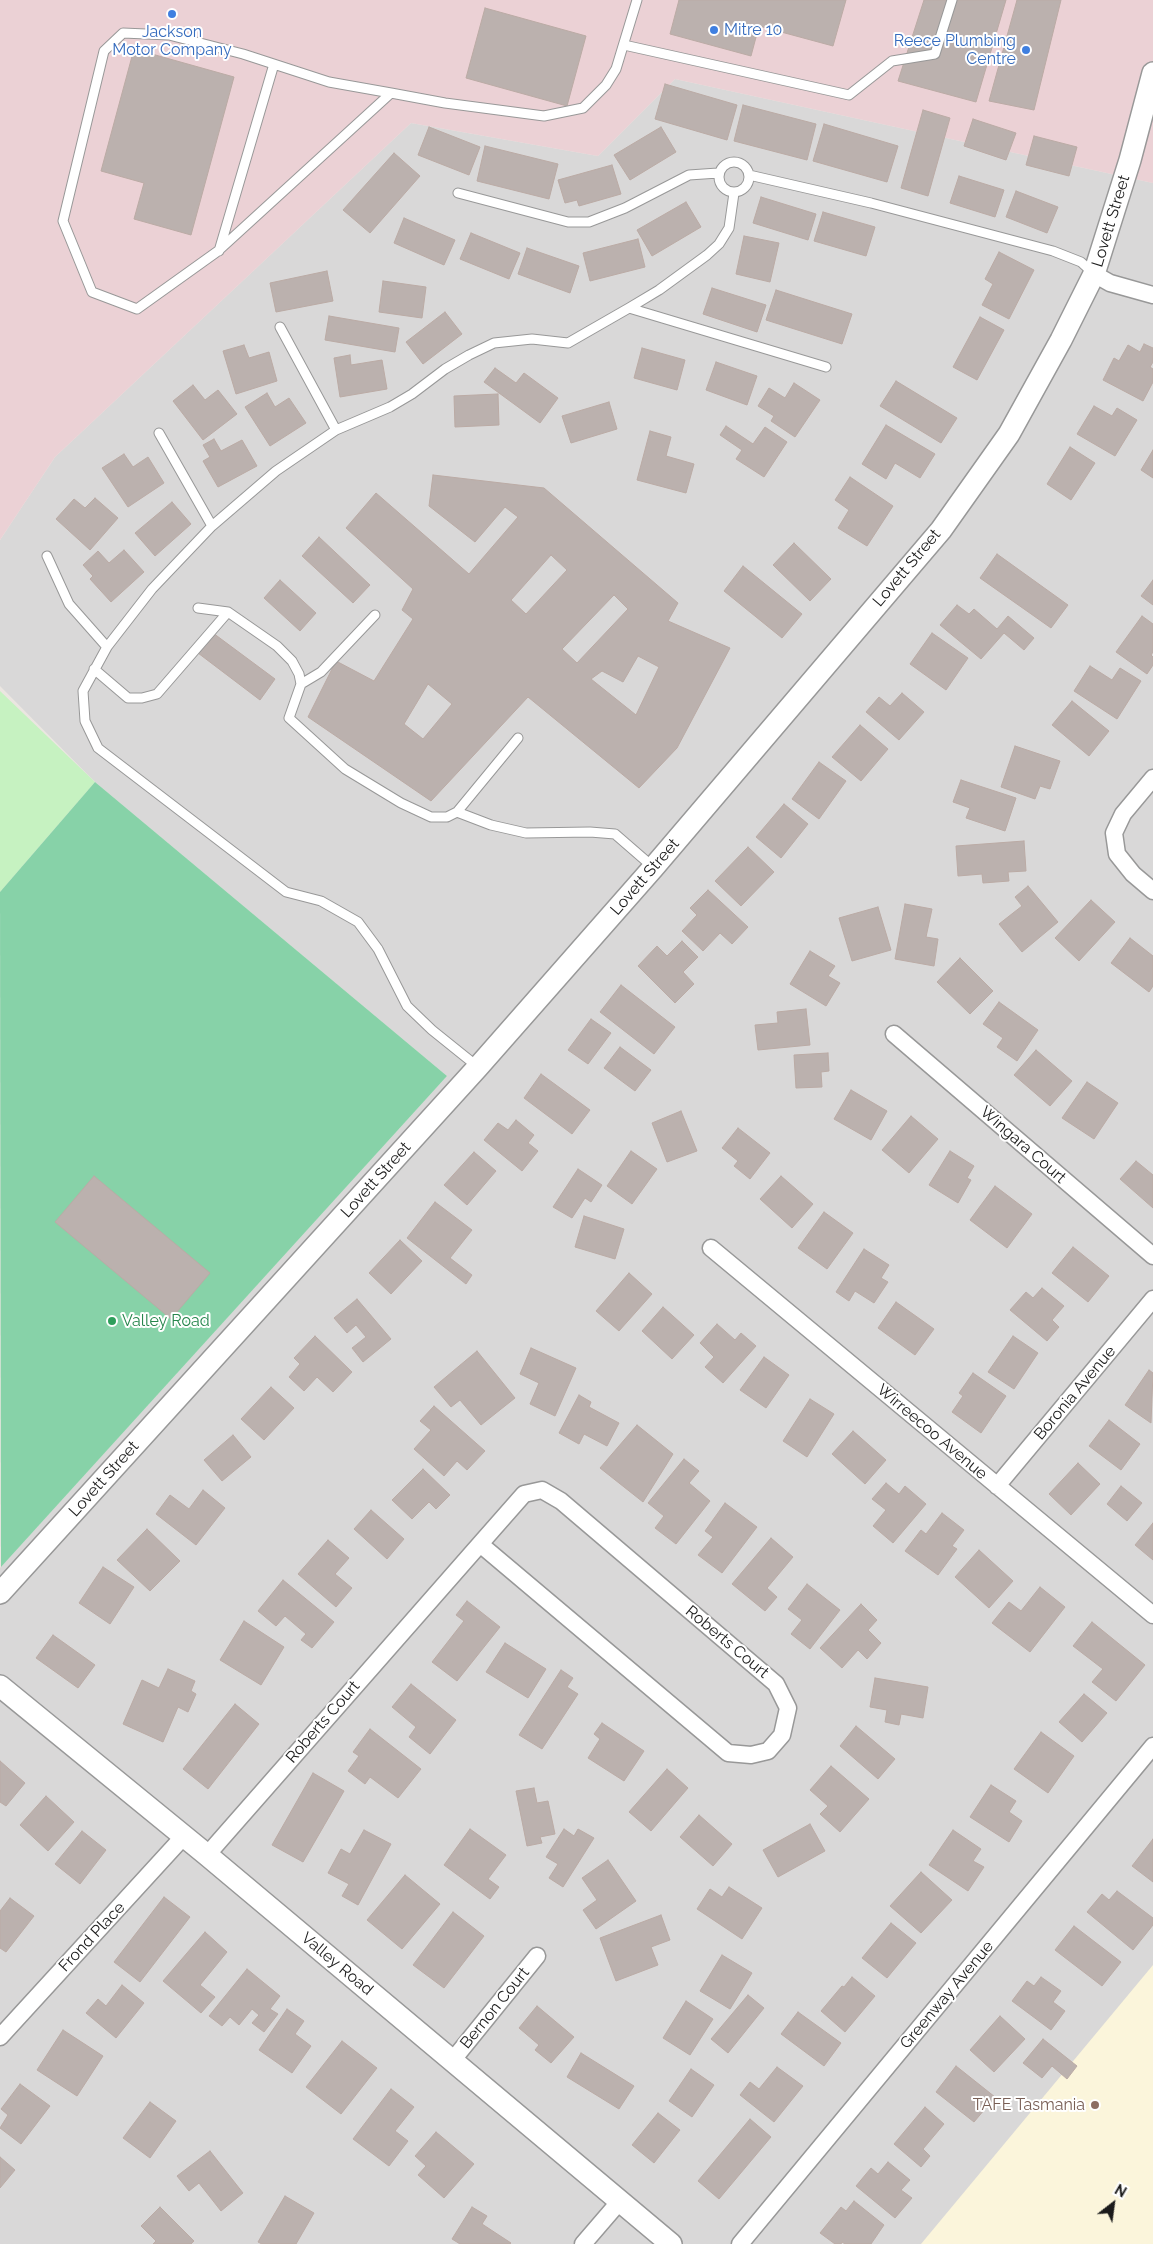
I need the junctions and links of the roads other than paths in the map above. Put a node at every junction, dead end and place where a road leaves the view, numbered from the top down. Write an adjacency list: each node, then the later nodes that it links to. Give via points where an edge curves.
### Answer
1 (637, 0): 3 (lane)
2 (952, 0): 3 (lane, via 935,54 892,61 849,95)
3 (624, 45): 6 (lane, via 616,69 606,85 583,108 554,114 544,116 465,106)
4 (274, 64): 6 (lane, via 329,82); 11 (lane); 11 (lane, via 168,35 123,33 104,51 63,221 92,292 137,309)
5 (1153, 73): 12 (street, Lovett Street)
6 (391, 93): 11 (lane)
7 (718, 172): 8 (lane, via 725,164 735,161 744,166); 9 (lane, via 689,175 625,208 589,222 568,222); 10 (lane, via 718,183 724,190)
8 (749, 175): 10 (lane, via 748,184); 12 (lane, via 871,203 1053,252 1080,262)
9 (458, 192)
10 (734, 193): 14 (lane, via 729,228 718,244 667,284)
11 (218, 251)
12 (1094, 274): 13 (street, via 1110,283); 30 (street, Lovett Street, via 1009,434 941,530)
13 (1153, 295)
14 (629, 308): 16 (lane); 17 (lane, via 568,343 532,339 494,343 445,369 390,407)
15 (280, 327): 17 (lane)
16 (826, 366)
17 (336, 430): 19 (lane, via 276,471)
18 (159, 433): 19 (lane)
19 (212, 526): 24 (lane, via 152,589)
20 (47, 556): 24 (lane, via 69,604)
21 (198, 608): 22 (lane)
22 (228, 612): 25 (lane, via 157,694 128,698); 26 (lane, via 277,646 292,661)
23 (375, 615): 26 (lane, via 321,672)
24 (107, 647): 25 (lane)
25 (94, 669): 33 (lane, via 83,698 85,721 98,748 286,892 321,901 358,922 378,949 408,1006)
26 (301, 684): 29 (lane, via 289,718 345,769 431,817 447,817)
27 (518, 738): 29 (lane)
28 (1153, 778): 31 (street, via 1123,814 1114,834 1117,854)
29 (457, 812): 30 (lane, via 490,825 526,833 615,834)
30 (654, 868): 33 (street, Lovett Street)
31 (1153, 891)
32 (894, 1034): 35 (street, Wingara Court)
33 (478, 1067): 39 (street, Lovett Street)
34 (711, 1248): 37 (street, Wirreecoo Avenue)
35 (1153, 1256)
36 (1153, 1299): 37 (street, Boronia Avenue)
37 (997, 1486): 40 (street, Wirreecoo Avenue)
38 (480, 1544): 38 (street, Roberts Court, via 728,1753 751,1755 768,1751 782,1735 788,1708 776,1684 562,1502 542,1490 524,1494); 44 (street, Roberts Court)
39 (0, 1593)
40 (1153, 1616)
41 (0, 1686): 43 (street, Valley Road)
42 (1153, 1746): 51 (street, Greenway Avenue)
43 (184, 1836): 44 (street, Valley Road); 46 (street, Frond Place)
44 (207, 1855): 47 (street, Valley Road)
45 (537, 1956): 47 (street, Bernon Court)
46 (0, 2037)
47 (452, 2061): 48 (street, Valley Road)
48 (620, 2201): 49 (street); 50 (street, Valley Road)
49 (583, 2244)
50 (671, 2244)
51 (740, 2244)

